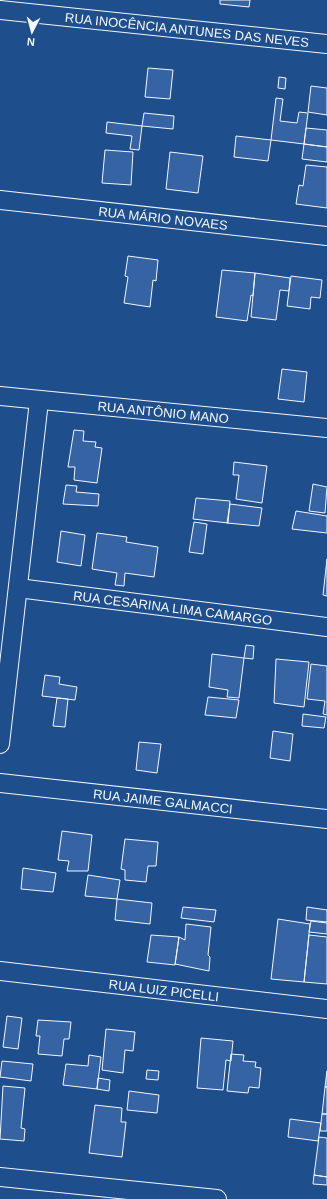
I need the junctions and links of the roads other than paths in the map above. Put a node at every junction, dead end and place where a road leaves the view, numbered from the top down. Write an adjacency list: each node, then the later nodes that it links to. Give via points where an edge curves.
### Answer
1 (0, 10): 2 (street, RUA INOCÊNCIA ANTUNES DAS NEVES)
2 (327, 44)
3 (0, 200): 4 (street, RUA MÁRIO NOVAES)
4 (327, 236)
5 (0, 396): 6 (street, RUA ANTÔNIO MANO)
6 (39, 401): 7 (street, RUA ANTÔNIO MANO); 8 (street)
7 (327, 428)
8 (18, 588): 9 (street, RUA CESARINA LIMA CAMARGO); 10 (street)
9 (327, 627)
10 (0, 744)
11 (0, 783): 12 (street, RUA JAIME GALMACCI)
12 (327, 819)
13 (0, 971): 14 (street, RUA LUIZ PICELLI)
14 (327, 1009)
15 (0, 1176): 16 (street)
16 (217, 1199)

